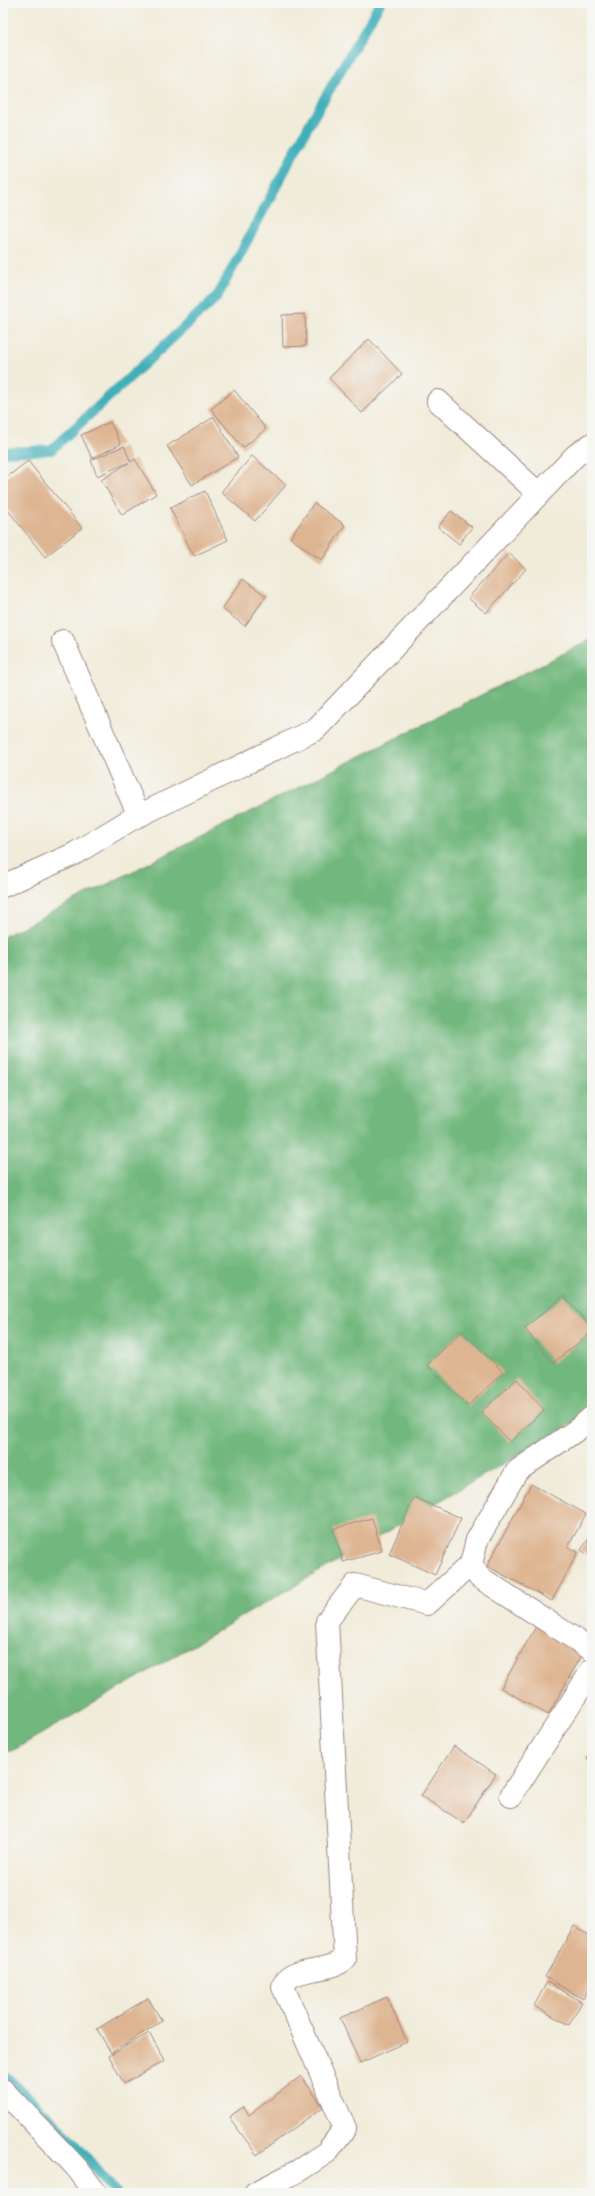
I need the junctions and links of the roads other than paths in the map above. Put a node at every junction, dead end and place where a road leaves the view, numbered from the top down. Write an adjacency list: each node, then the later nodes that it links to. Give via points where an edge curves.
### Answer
1 (438, 401): 3 (street)
2 (592, 444): 3 (street, via 576,455)
3 (539, 494): 5 (street, via 316,729)
4 (63, 641): 5 (street)
5 (140, 816): 6 (street, via 74,854)
6 (3, 886)
7 (592, 1417): 8 (street, via 517,1471 477,1540)
8 (471, 1564): 9 (street, via 479,1577); 14 (street, via 427,1604 355,1585 327,1621 345,1959 336,1966 292,1975 284,1987 345,2128 326,2152 298,2171)
9 (592, 1650)
10 (592, 1670): 11 (street)
11 (511, 1796)
12 (3, 2090): 13 (street, via 76,2167)
13 (96, 2193)
14 (255, 2193)

